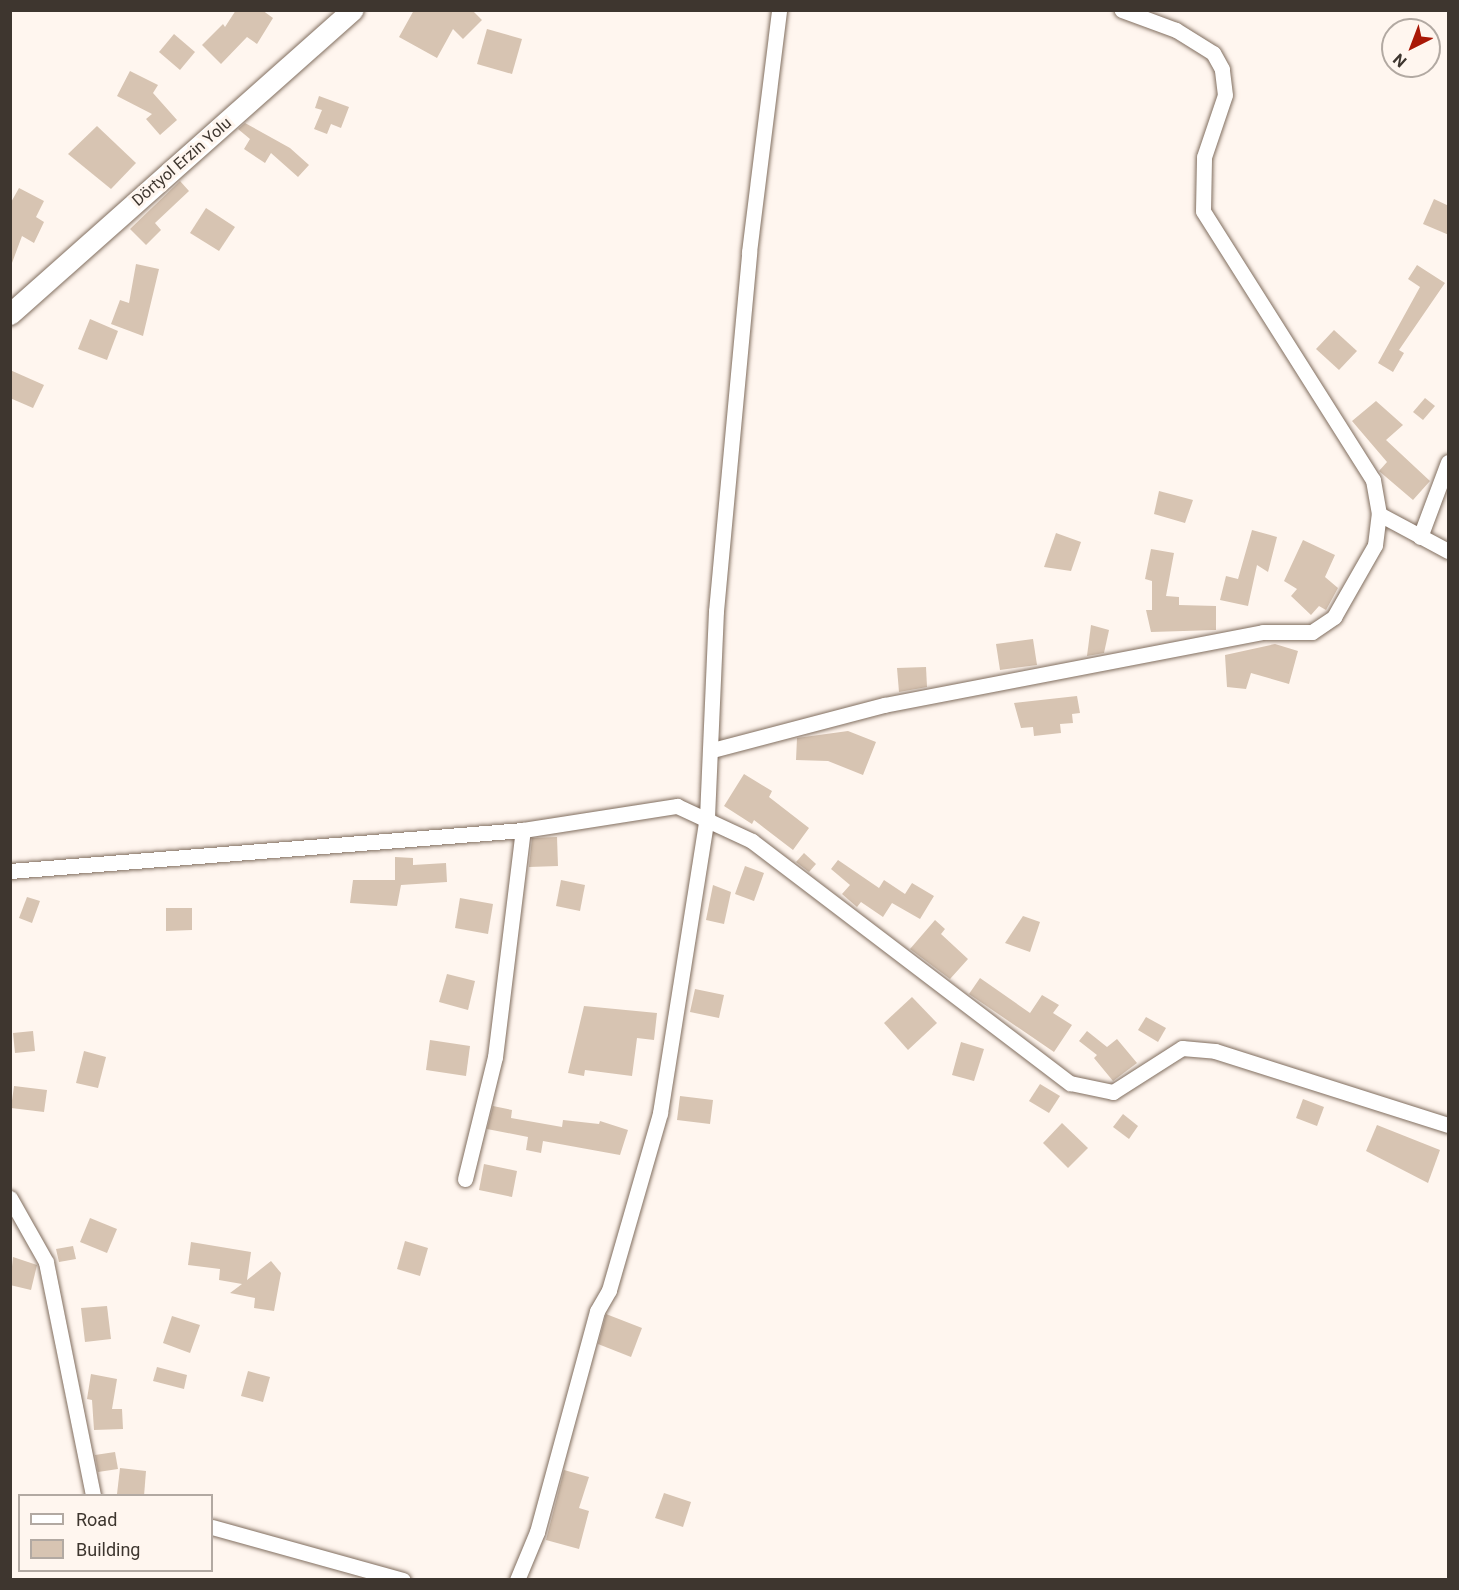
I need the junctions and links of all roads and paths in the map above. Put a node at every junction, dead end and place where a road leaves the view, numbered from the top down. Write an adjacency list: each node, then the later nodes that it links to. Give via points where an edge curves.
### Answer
1 (353, 10): 4 (main road, Dörtyol Erzin Yolu)
2 (779, 10): 9 (street, via 749,252 716,611)
3 (1122, 10): 6 (street, via 1176,30 1213,53 1222,69 1226,94 1204,157 1203,212 1373,480)
4 (10, 314)
5 (1449, 462): 7 (street)
6 (1378, 514): 7 (street); 9 (street, via 1375,545 1334,617 1312,632 1253,634 884,705)
7 (1420, 537): 8 (street)
8 (1449, 551)
9 (712, 750): 10 (street)
10 (707, 817): 11 (street, via 677,806); 13 (street, via 752,841 1070,1083 1113,1092 1182,1048 1215,1051); 19 (street, via 660,1113 609,1290 597,1311 537,1533)
11 (523, 830): 12 (street); 14 (street, via 495,1057)
12 (10, 870)
13 (1449, 1125)
14 (465, 1179)
15 (10, 1198): 16 (street, via 46,1262)
16 (93, 1494)
17 (213, 1527): 18 (street)
18 (403, 1580)
19 (517, 1580)

